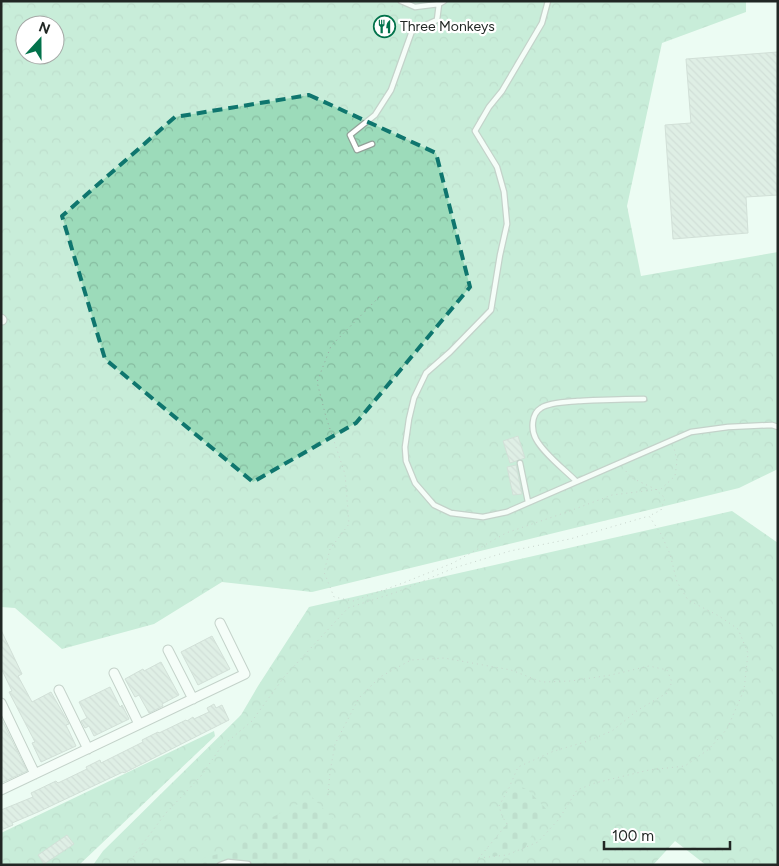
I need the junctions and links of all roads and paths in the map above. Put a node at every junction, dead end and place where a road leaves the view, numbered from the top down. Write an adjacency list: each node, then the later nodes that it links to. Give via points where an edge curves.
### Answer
1 (395, 1): 6 (path)
2 (401, 1): 5 (lane, via 415,6)
3 (444, 1): 5 (lane)
4 (548, 1): 15 (lane, via 542,23 475,131 497,167 508,224 491,310 426,373 414,398 405,447 406,461 415,483 434,506 451,513 483,516 507,512)
5 (439, 4): 7 (lane, via 436,20 412,31 391,90 375,115 350,134 357,150)
6 (384, 25)
7 (372, 144)
8 (379, 297): 11 (path, via 331,346 317,382 345,474 349,524 330,549 324,572 334,596 353,601 403,583 453,563 506,533 612,494 662,489 676,476 677,461)
9 (644, 399): 14 (lane, via 557,402 540,408 532,427 536,441)
10 (778, 427): 11 (lane, via 728,427 691,432)
11 (672, 440): 12 (lane)
12 (618, 463): 14 (lane); 16 (path, via 632,478 655,489 665,498 661,510)
13 (520, 464): 15 (lane)
14 (576, 481): 15 (lane)
15 (528, 502)
16 (649, 516): 28 (path, via 661,534 677,582 688,600 738,629 748,653 744,690 727,729 709,749 685,766 649,770 577,790 559,819 538,842 507,855); 30 (path, via 454,568 348,608 284,677 252,721 221,747)
17 (220, 623): 21 (street, via 245,674)
18 (168, 650): 21 (street)
19 (114, 673): 23 (street)
20 (59, 690): 24 (street)
21 (193, 699): 23 (street)
22 (1, 703): 25 (street)
23 (139, 724): 24 (street)
24 (88, 749): 25 (street)
25 (35, 774): 26 (street)
26 (1, 790)
27 (328, 795): 28 (path, via 335,744 359,698 380,677 411,660 444,658 511,670 542,682 611,675 649,666 667,670 672,682 667,693 612,731 518,766 499,806 507,824)
28 (479, 858): 32 (path)
29 (248, 864): 31 (lane, via 228,862)
30 (128, 865)
31 (220, 865)
32 (473, 865)

